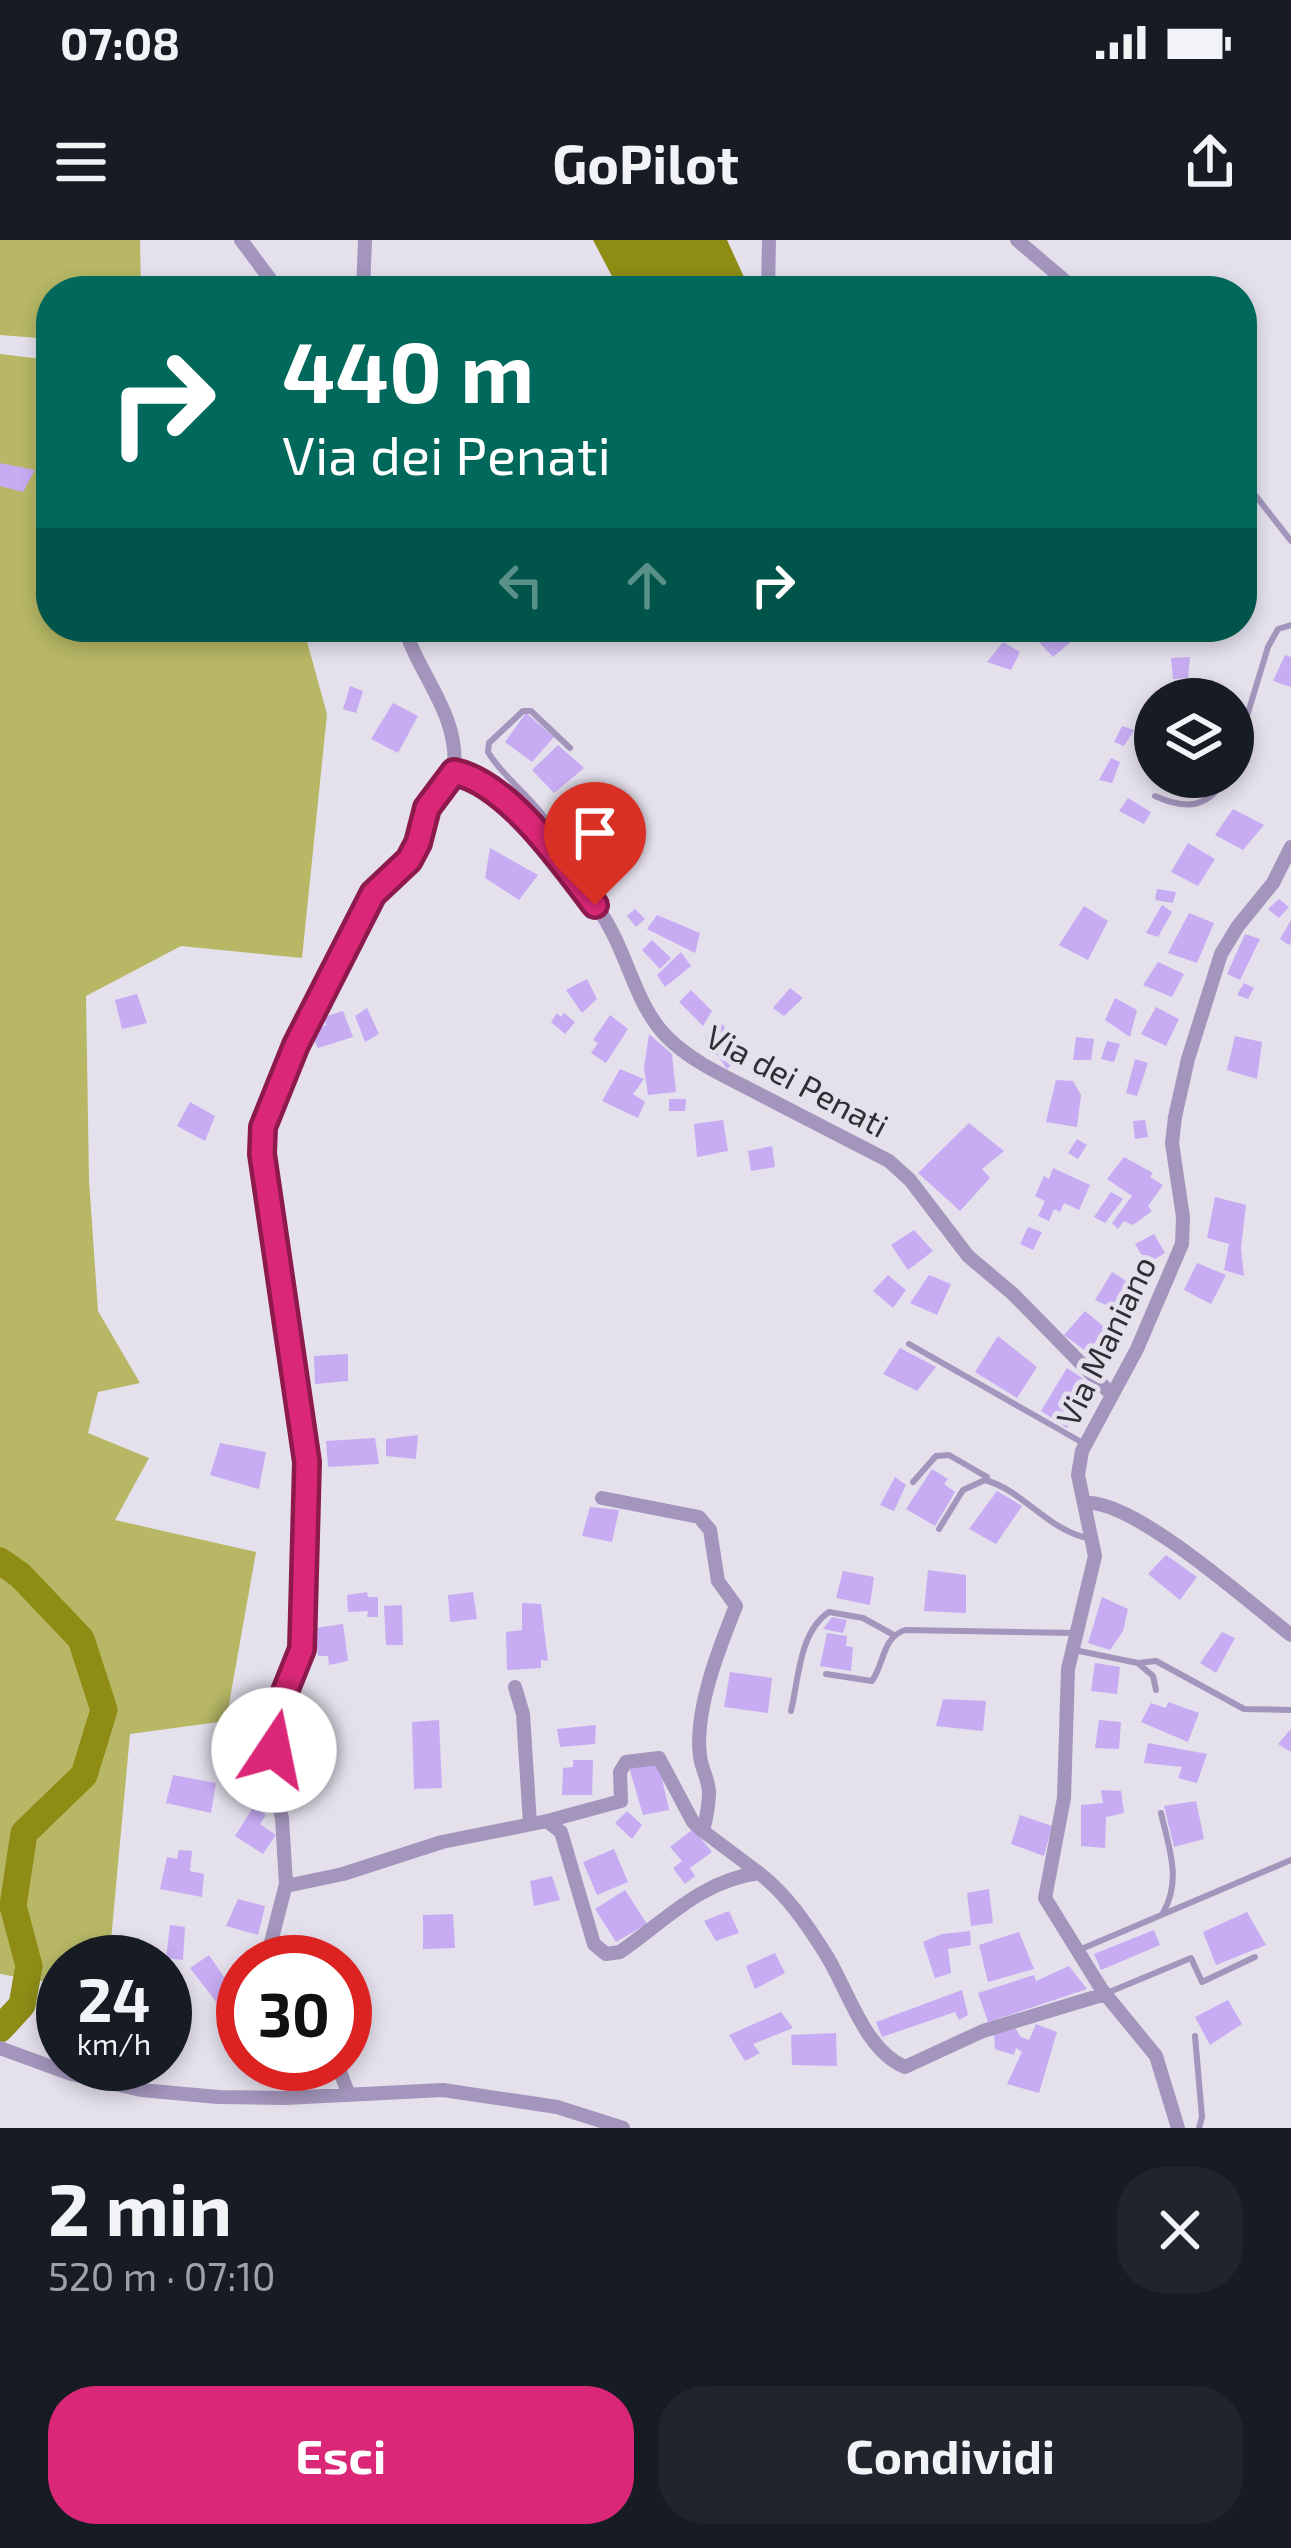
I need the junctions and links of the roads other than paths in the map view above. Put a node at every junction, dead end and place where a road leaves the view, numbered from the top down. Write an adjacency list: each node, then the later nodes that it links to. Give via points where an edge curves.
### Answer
1 (242, 240): 5 (street)
2 (365, 240): 6 (street)
3 (769, 240): 7 (street)
4 (1017, 240): 8 (street)
5 (269, 276)
6 (364, 276)
7 (768, 276)
8 (1059, 276)
9 (1257, 499): 10 (lane)
10 (1291, 541)
11 (1291, 625): 13 (lane, via 1278,629 1268,647)
12 (412, 642): 15 (street, via 446,709)
13 (1254, 693)
14 (570, 748): 19 (lane, via 531,711 489,743 488,752 548,825)
15 (454, 772): 19 (street, Via dei Penati, via 495,794); 44 (street, via 427,808 409,860 373,894 263,1127 307,1462 302,1649 274,1750)
16 (1160, 798): 17 (lane, via 1194,806)
17 (1210, 798)
18 (1291, 848): 21 (street, Via Maniano, via 1214,975 1175,1117 1182,1244)
19 (557, 856): 21 (street, Via dei Penati, via 612,931 664,1034 693,1059 890,1161 968,1256)
20 (909, 1344): 22 (lane)
21 (1112, 1395): 22 (street, Via Maniano)
22 (1085, 1444): 26 (street, Via Maniano, via 1078,1475)
23 (914, 1482): 24 (lane, via 936,1456 949,1455)
24 (998, 1484): 27 (lane, via 985,1480 963,1490); 28 (lane, via 1060,1529)
25 (602, 1498): 41 (street, via 699,1517 710,1531 718,1581 736,1606 703,1721 699,1754 710,1790)
26 (1084, 1503): 28 (street, Via Maniano); 30 (street, via 1118,1510 1212,1570)
27 (940, 1529)
28 (1094, 1539): 31 (street, Via Maniano)
29 (892, 1634): 31 (lane, via 963,1628); 33 (lane, via 872,1681); 37 (lane, via 862,1618 820,1618 810,1630)
30 (1291, 1635)
31 (1074, 1641): 32 (lane); 47 (street, Via Maniano, via 1064,1798 1045,1898)
32 (1138, 1663): 35 (lane); 36 (lane, via 1156,1661 1244,1708)
33 (826, 1674)
34 (515, 1687): 40 (street)
35 (1156, 1690)
36 (1291, 1710)
37 (791, 1712)
38 (1161, 1813): 45 (lane, via 1175,1876)
39 (547, 1821): 40 (street); 41 (street, via 621,1801 626,1762 659,1758); 43 (street, via 561,1832 594,1944 606,1954 620,1952 708,1887)
40 (530, 1824): 44 (street)
41 (703, 1831): 43 (street)
42 (1291, 1860): 45 (lane)
43 (759, 1873): 49 (street, via 782,1891 826,1954 877,2045 905,2067 982,2031)
44 (286, 1886): 46 (street)
45 (1161, 1916): 47 (lane)
46 (273, 1935)
47 (1076, 1952): 49 (street, Via Maniano)
48 (1255, 1957): 49 (lane, via 1202,1982 1191,1958)
49 (1105, 1994): 55 (street, Via Maniano, via 1156,2056)
50 (1195, 2036): 56 (lane)
51 (0, 2048): 53 (street, via 141,2090)
52 (347, 2091): 53 (street)
53 (349, 2095): 54 (street, via 443,2090 556,2107)
54 (623, 2128)
55 (1178, 2128)
56 (1199, 2128)

